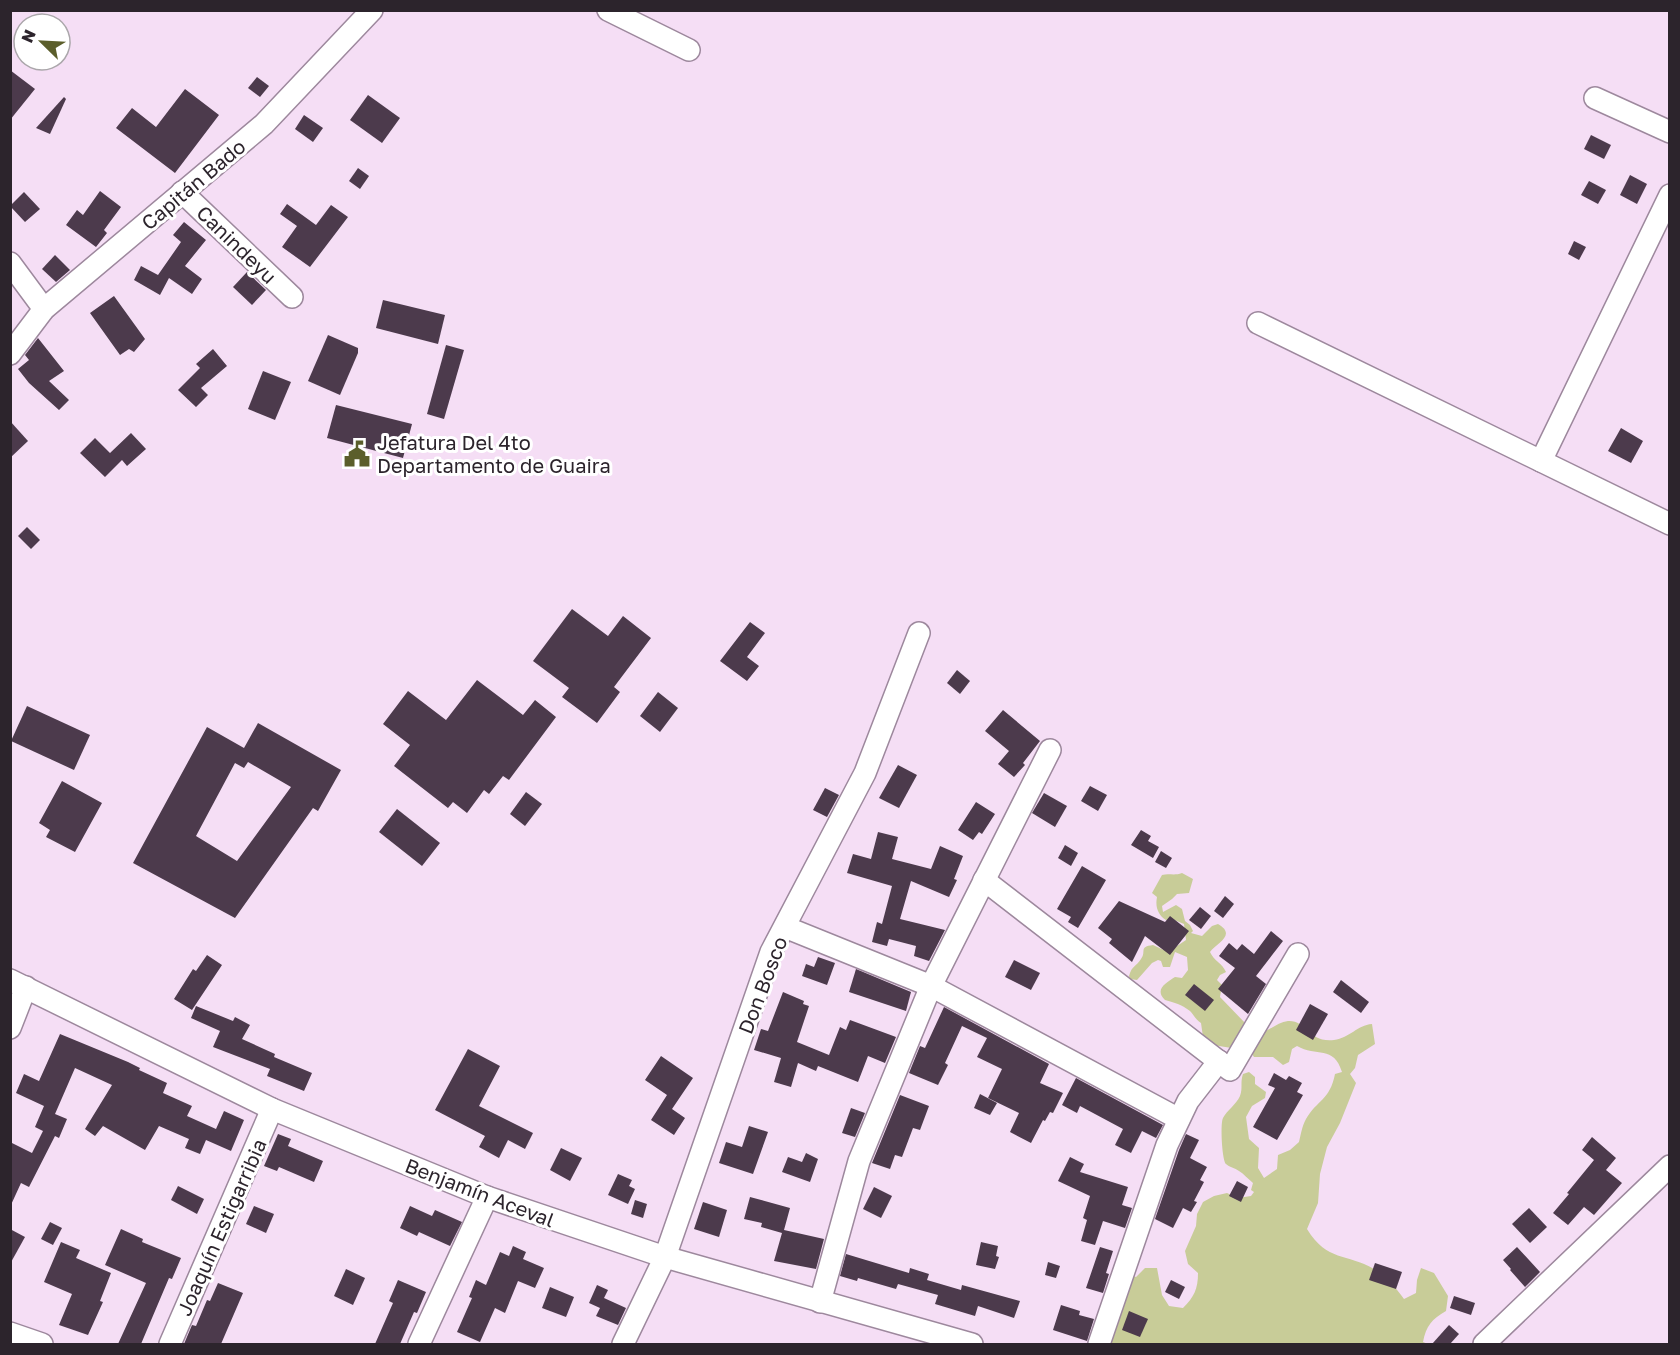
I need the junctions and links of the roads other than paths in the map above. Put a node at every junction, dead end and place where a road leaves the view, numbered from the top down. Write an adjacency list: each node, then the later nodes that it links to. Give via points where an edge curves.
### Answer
1 (372, 10): 6 (street, Capitán Bado, via 264,124)
2 (608, 10): 3 (street)
3 (689, 50)
4 (1595, 98): 5 (street)
5 (1670, 132)
6 (183, 192): 9 (street, Canindeyu); 10 (street, Capitán Bado)
7 (1670, 195): 13 (street)
8 (10, 263): 10 (street)
9 (292, 297)
10 (44, 309): 12 (street, Capitán Bado)
11 (1258, 323): 13 (street)
12 (10, 354)
13 (1541, 462): 14 (street)
14 (1670, 524)
15 (919, 633): 18 (street, Don Bosco, via 865,773)
16 (1050, 750): 17 (street)
17 (984, 880): 21 (street); 23 (street)
18 (785, 927): 21 (street); 28 (street, Don Bosco, via 771,952)
19 (1298, 954): 23 (street, via 1230,1070)
20 (18, 983): 22 (street); 24 (street, Benjamín Aceval)
21 (931, 986): 25 (street); 29 (street, via 859,1161)
22 (10, 1028)
23 (1219, 1061): 25 (street)
24 (272, 1109): 27 (street, Benjamín Aceval); 32 (street, Joaquín Estigarribia)
25 (1179, 1119): 36 (street)
26 (1670, 1166): 37 (street)
27 (487, 1197): 28 (street, Benjamín Aceval); 33 (street)
28 (664, 1257): 29 (street, Benjamín Aceval); 34 (street, Don Bosco)
29 (820, 1302): 35 (street, Benjamín Aceval)
30 (10, 1333): 31 (street)
31 (42, 1344)
32 (170, 1344)
33 (419, 1344)
34 (622, 1344)
35 (972, 1344)
36 (1099, 1344)
37 (1484, 1344)

